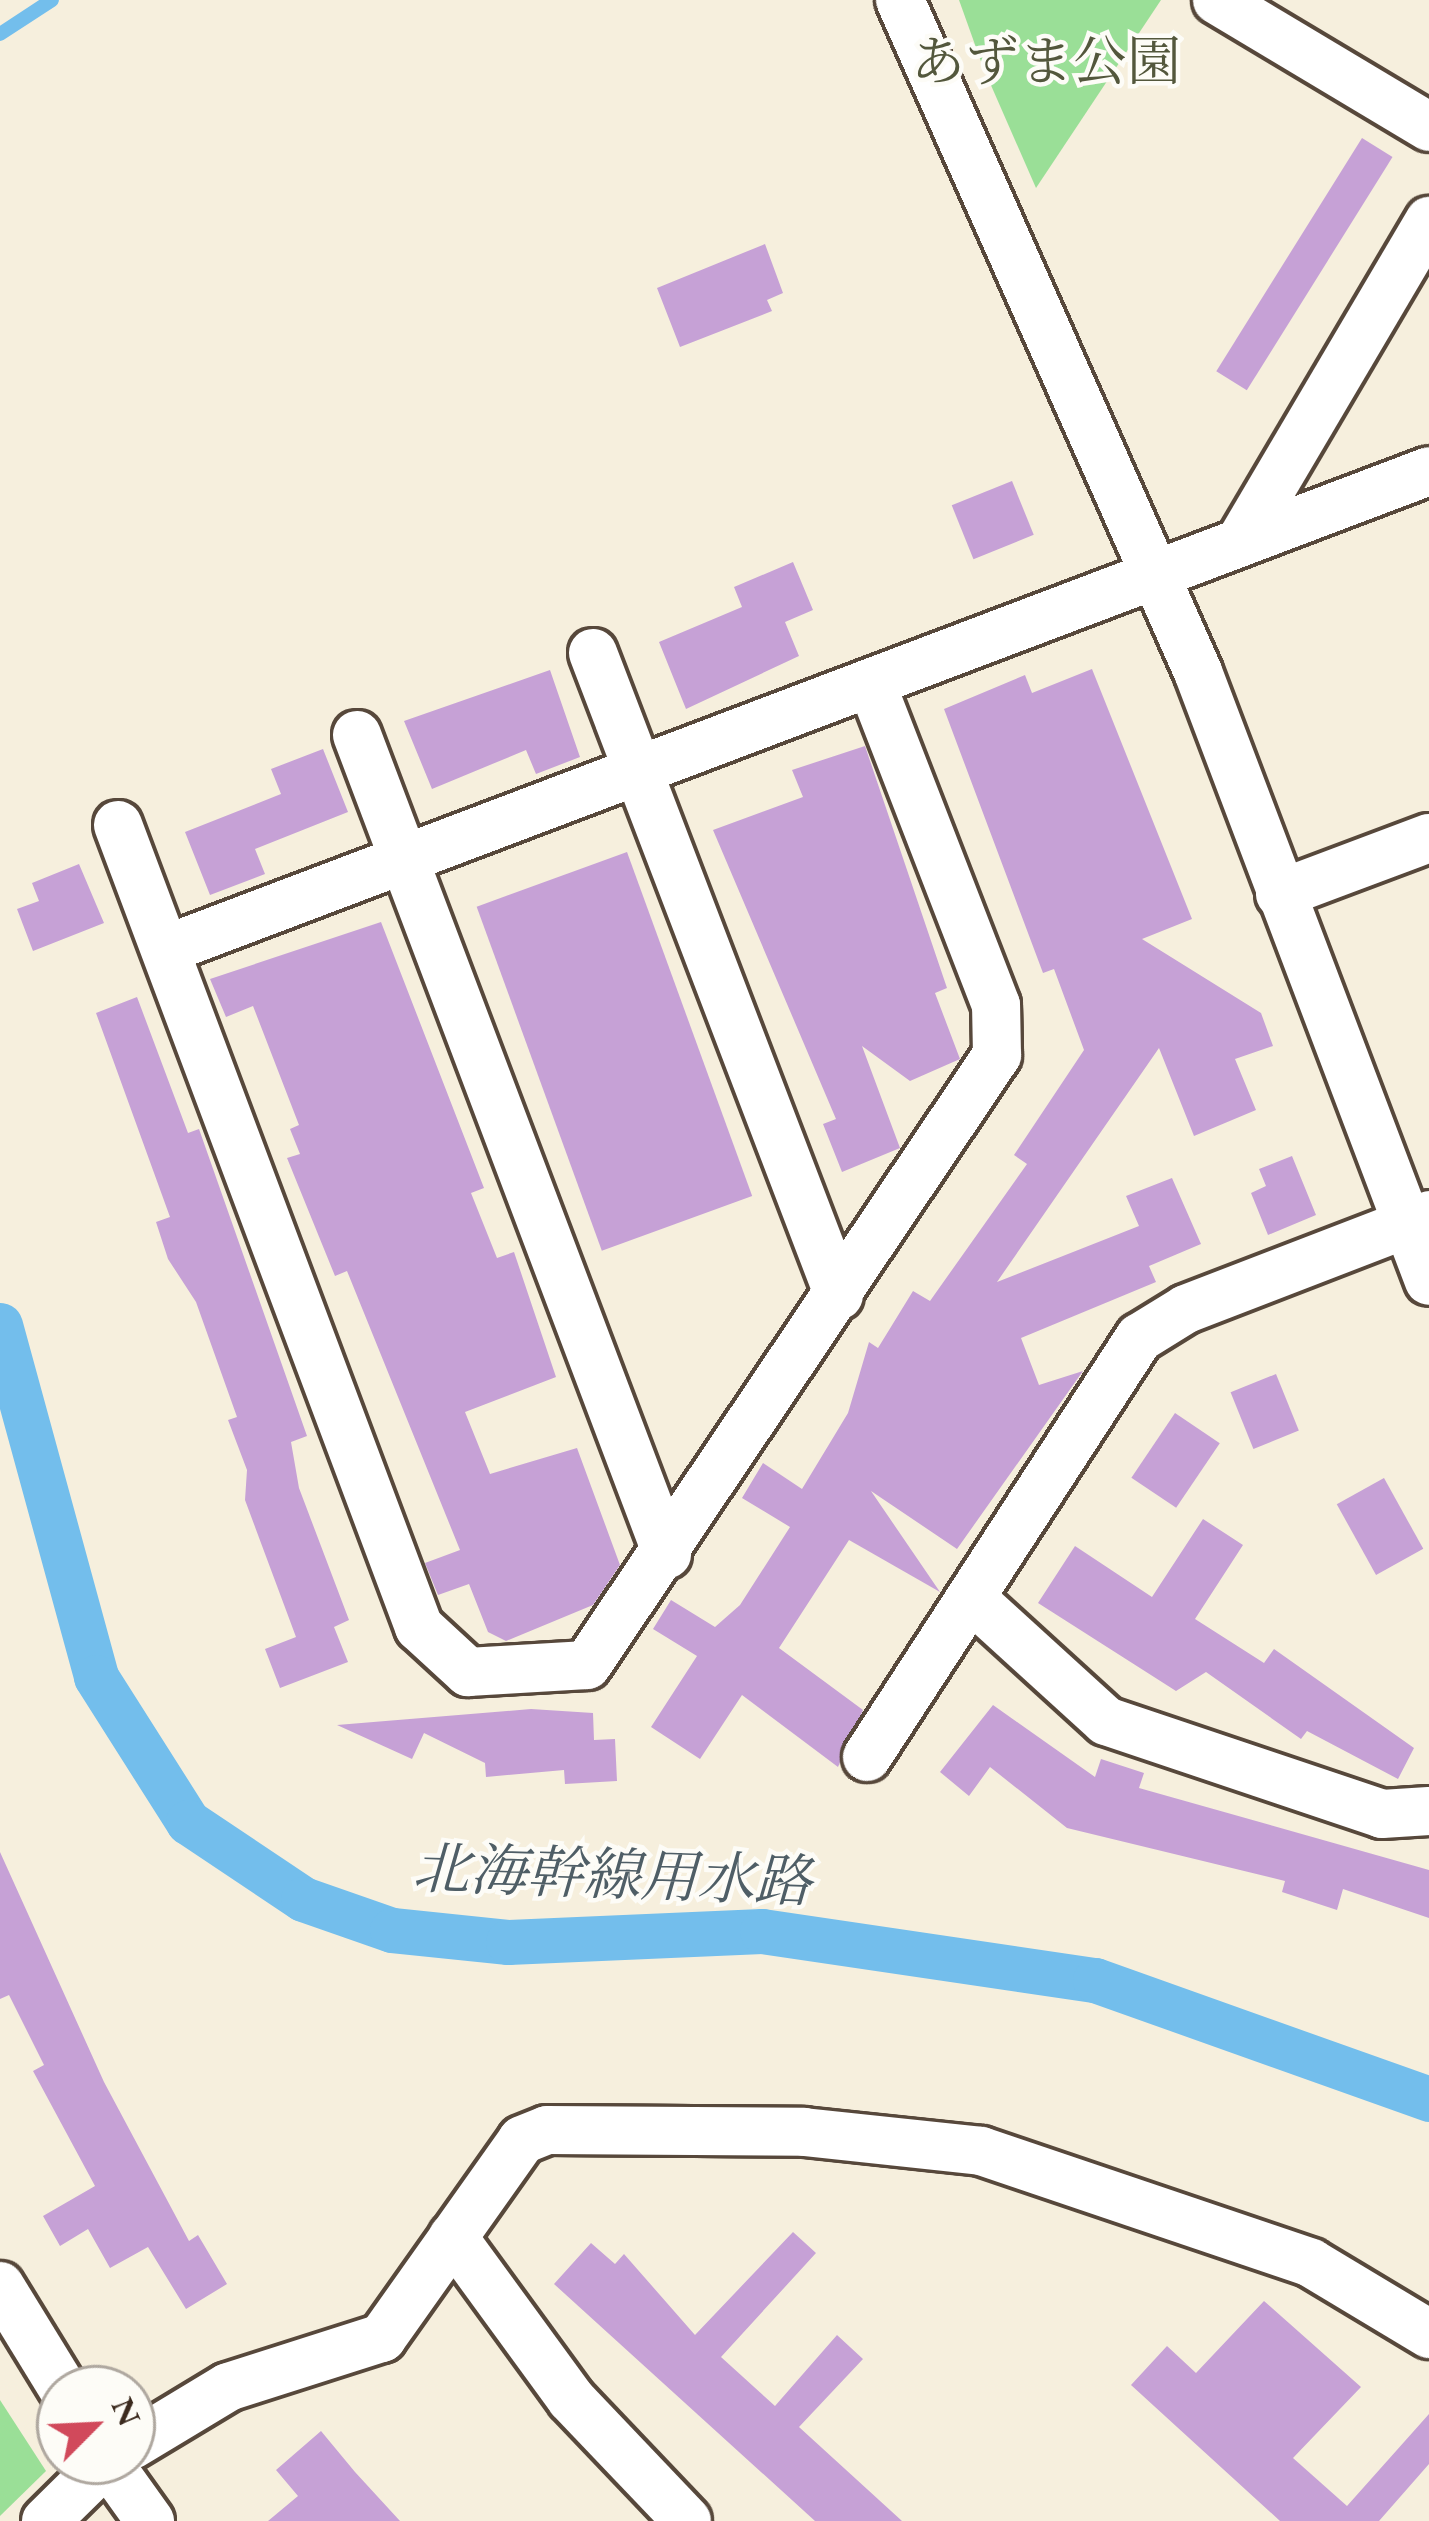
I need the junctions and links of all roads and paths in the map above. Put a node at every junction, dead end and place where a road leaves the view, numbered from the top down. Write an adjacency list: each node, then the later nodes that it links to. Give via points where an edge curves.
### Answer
1 (901, 0): 7 (street)
2 (1217, 0): 3 (street)
3 (1429, 127)
4 (1429, 221): 6 (street)
5 (1429, 471): 6 (street)
6 (1243, 537): 7 (street)
7 (1155, 576): 9 (street); 15 (street)
8 (593, 653): 11 (street)
9 (871, 682): 11 (street); 19 (street, via 997,1005 997,1054)
10 (357, 735): 14 (street)
11 (639, 771): 14 (street); 19 (street)
12 (118, 824): 16 (street)
13 (1429, 838): 15 (street)
14 (404, 860): 16 (street); 20 (street)
15 (1280, 894): 17 (street)
16 (166, 949): 20 (street, via 419,1627 469,1672 587,1665)
17 (1417, 1219): 18 (street); 21 (street, via 1186,1309 1139,1338)
18 (1429, 1281)
19 (839, 1296): 20 (street)
20 (667, 1554)
21 (972, 1599): 22 (street); 23 (street, via 1106,1721 1382,1814)
22 (867, 1757)
23 (1429, 1811)
24 (453, 2237): 26 (street, via 522,2140 547,2130 804,2132 981,2151 1311,2264); 28 (street, via 382,2338 228,2387); 33 (street, via 571,2399)
25 (0, 2286): 27 (street)
26 (1429, 2334)
27 (48, 2365)
28 (156, 2431)
29 (83, 2485): 31 (street)
30 (124, 2485): 32 (street)
31 (46, 2521)
32 (150, 2521)
33 (687, 2521)

